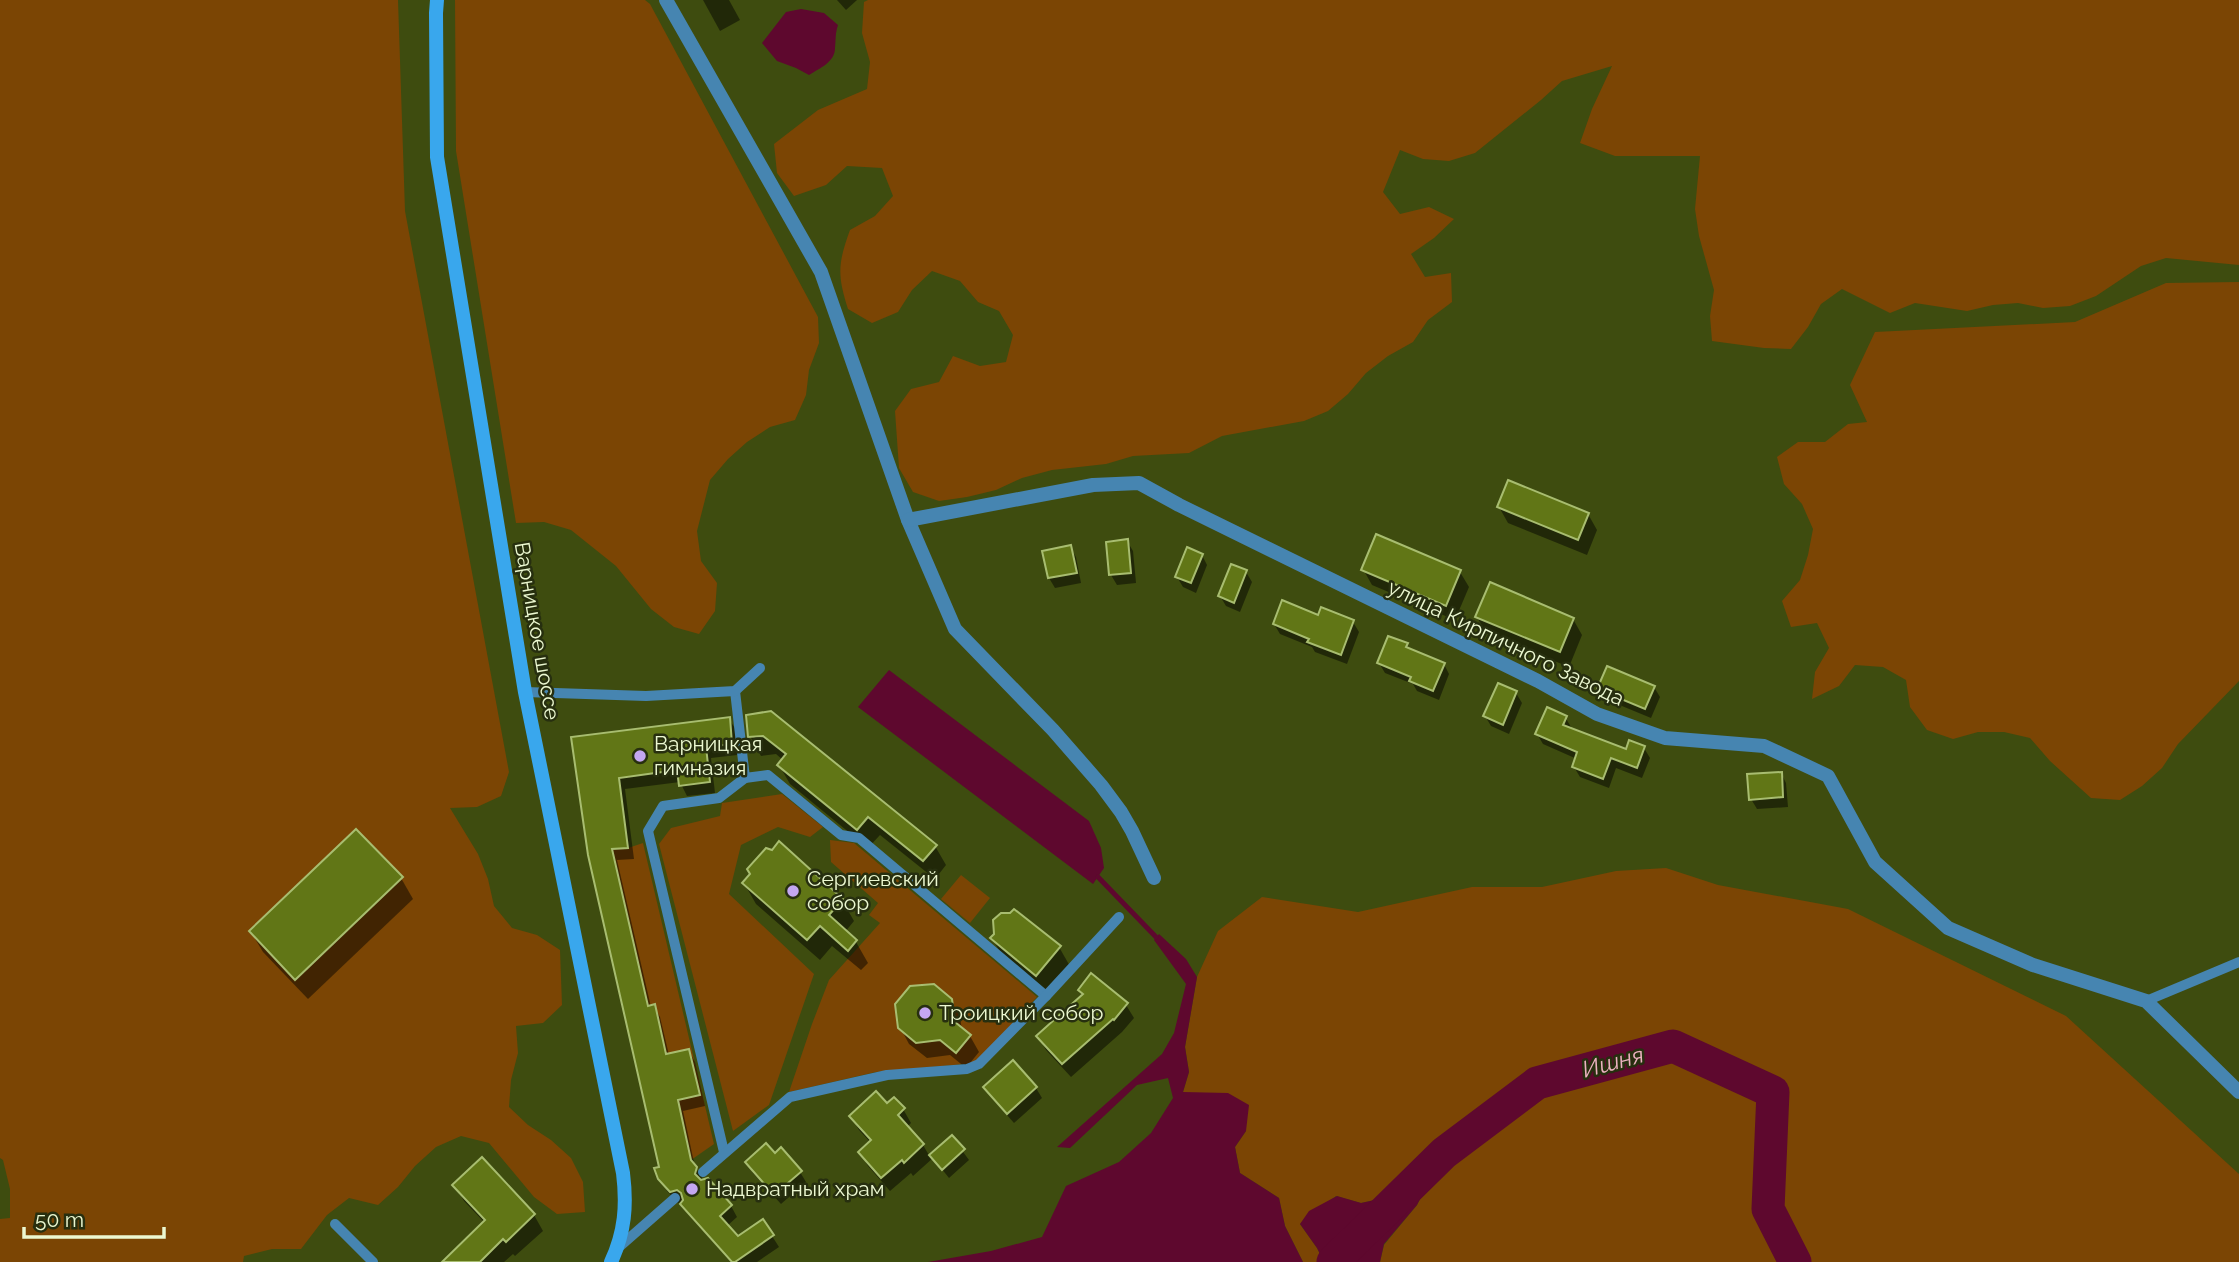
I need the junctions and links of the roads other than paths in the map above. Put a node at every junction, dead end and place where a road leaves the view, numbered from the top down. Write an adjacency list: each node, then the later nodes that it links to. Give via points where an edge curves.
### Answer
1 (437, 0): 6 (street, Варницкое шоссе, via 437,157)
2 (666, 0): 3 (street, via 821,272)
3 (908, 520): 8 (street, via 955,629 1101,785 1127,822); 12 (street, улица Кирпичного Завода, via 1093,485 1139,483 1597,714 1665,738 1764,746 1828,776 1875,862 1948,928 2033,965)
4 (760, 668): 5 (lane)
5 (735, 691): 6 (lane, via 646,696); 7 (lane)
6 (525, 692): 18 (street, Варницкое шоссе, via 623,1173 625,1215)
7 (745, 778): 11 (lane, via 768,775 841,835 859,838); 14 (lane, via 719,798 663,806 648,831)
8 (1154, 878)
9 (1118, 917): 11 (lane)
10 (2239, 962): 12 (lane)
11 (1046, 996): 14 (lane, via 979,1064 967,1069 887,1075 790,1097)
12 (2146, 1001): 13 (street)
13 (2239, 1092)
14 (724, 1152): 15 (lane)
15 (703, 1172)
16 (675, 1198): 18 (lane)
17 (335, 1224): 19 (lane)
18 (618, 1248): 20 (street, Варницкое шоссе)
19 (373, 1262)
20 (611, 1262)

